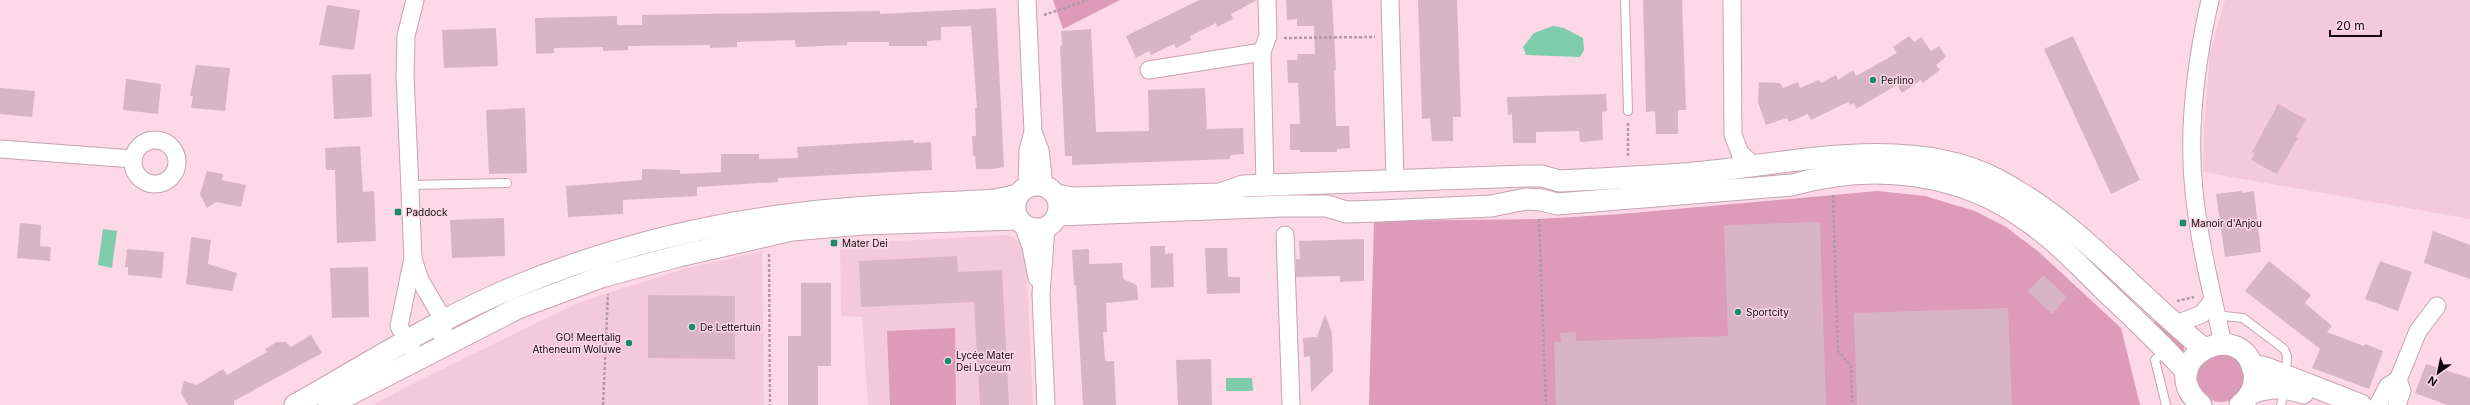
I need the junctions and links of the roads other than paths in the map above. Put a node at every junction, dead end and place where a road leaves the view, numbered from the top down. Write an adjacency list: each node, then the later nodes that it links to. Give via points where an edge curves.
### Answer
1 (415, 0): 16 (street, via 406,36 405,75)
2 (1026, 0): 18 (street, via 1032,132 1040,150)
3 (1267, 0): 8 (street, via 1268,36)
4 (1390, 0): 14 (street)
5 (1625, 0): 10 (lane)
6 (1732, 0): 13 (street, via 1733,135 1740,153)
7 (2210, 0): 23 (street, via 2198,51 2192,151 2194,191)
8 (1262, 52): 9 (street); 17 (street)
9 (1149, 70)
10 (1628, 111)
11 (0, 149): 12 (street)
12 (133, 159)
13 (1754, 166): 14 (street, via 1559,181 1542,176); 26 (street, via 1852,154 1882,154 1915,157 1973,170 1996,179 2060,220)
14 (1395, 180): 17 (street)
15 (506, 183): 16 (lane)
16 (410, 185): 21 (street)
17 (1264, 185): 18 (street, via 1243,186 1220,194)
18 (1042, 201): 19 (street, via 1015,211); 19 (street, via 1034,229); 22 (street); 25 (street, via 996,200 802,213 703,229 617,251 512,288); 30 (street, via 1327,206 1346,212 1491,206 1526,200 1542,200 1557,204 1785,186 1833,176 1887,172 1925,177 1966,188 1998,202 2029,221 2062,248)
19 (1021, 222): 22 (street, via 1031,247); 28 (street, via 863,224 768,234 604,276 518,308)
20 (1285, 235): 40 (street)
21 (413, 258): 25 (street, via 420,280); 31 (street, via 399,326)
22 (1041, 294): 39 (street)
23 (2208, 306): 26 (street); 27 (street); 35 (lane, via 2243,318 2284,350 2287,356)
24 (2437, 306): 34 (street, via 2418,331)
25 (444, 321): 28 (street); 31 (street)
26 (2174, 325): 29 (street)
27 (2223, 344): 29 (street); 32 (street, via 2240,350)
28 (442, 346): 31 (street)
29 (2202, 348): 33 (street, via 2195,355)
30 (2165, 349): 33 (street); 41 (lane, via 2155,360)
31 (412, 350): 37 (street); 38 (street)
32 (2252, 365): 35 (street); 36 (street, via 2254,384)
33 (2187, 372): 42 (street, via 2189,391)
34 (2398, 380): 45 (street, via 2388,386); 46 (street, via 2402,391)
35 (2284, 390): 36 (street, via 2266,388); 43 (street); 44 (street)
36 (2245, 399)
37 (295, 405)
38 (329, 405)
39 (1046, 405)
40 (1291, 405)
41 (2166, 405)
42 (2201, 405)
43 (2335, 405)
44 (2361, 405)
45 (2378, 405)
46 (2397, 405)

